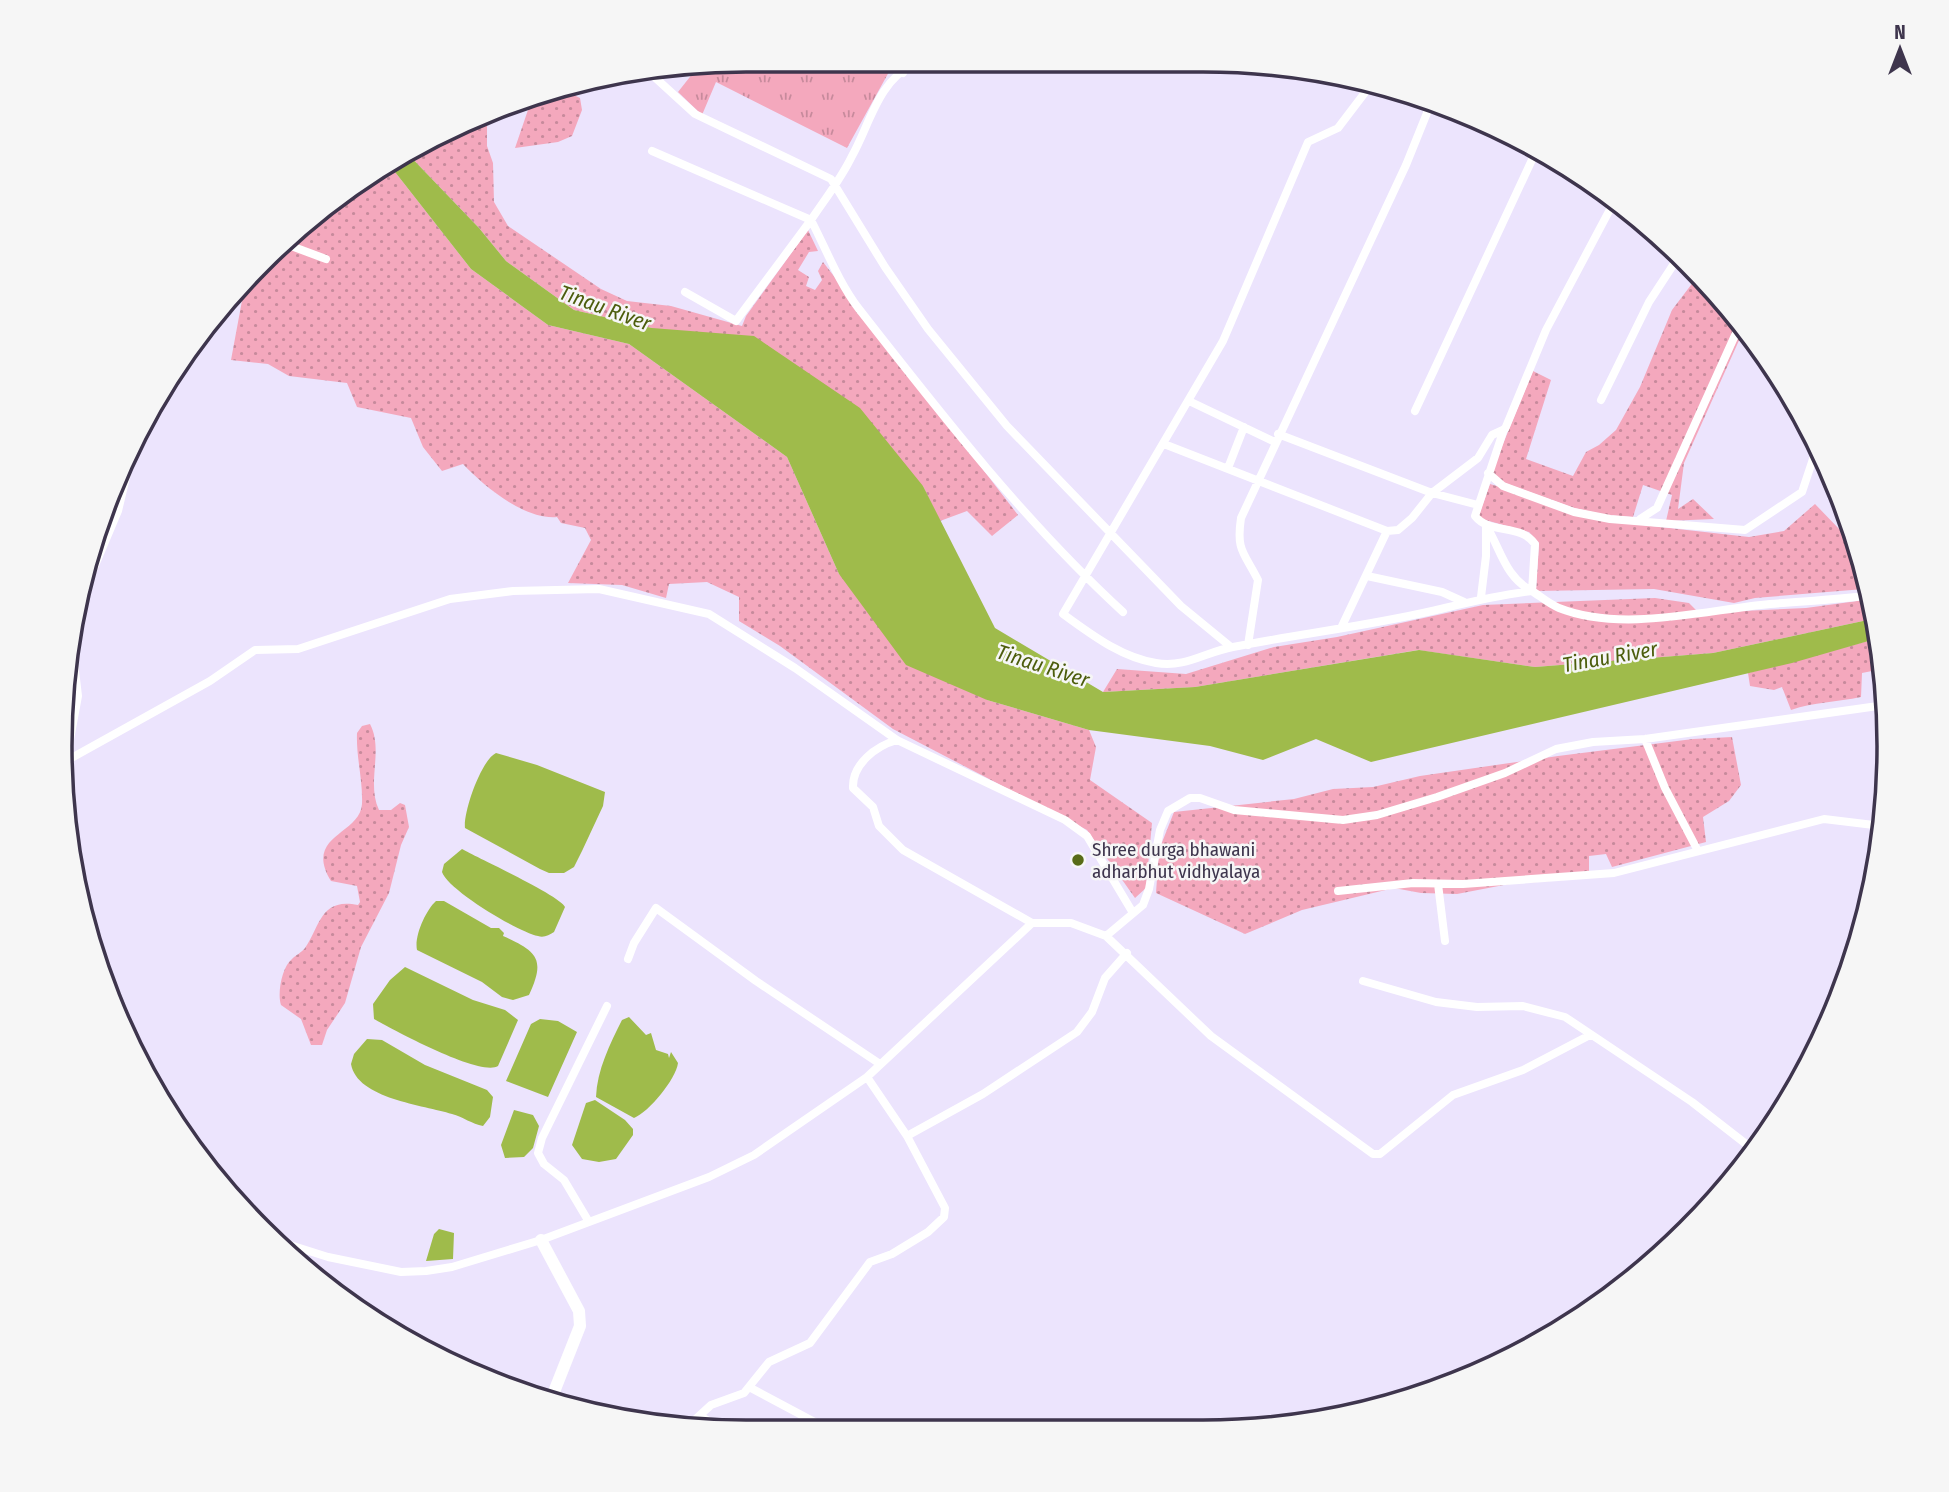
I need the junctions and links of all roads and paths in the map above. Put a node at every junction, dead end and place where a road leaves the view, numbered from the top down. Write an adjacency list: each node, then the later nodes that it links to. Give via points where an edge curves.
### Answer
1 (903, 73): 7 (street, via 882,92)
2 (656, 78): 7 (street, via 695,114)
3 (1365, 92): 16 (street, via 1338,128 1308,142 1223,341)
4 (1427, 111): 20 (street, via 1406,165)
5 (652, 151): 9 (street)
6 (1533, 158): 17 (street)
7 (835, 184): 9 (street); 32 (street, via 928,329 1007,426)
8 (1610, 209): 19 (street, via 1546,330)
9 (811, 220): 13 (street, via 736,321); 35 (street, via 858,308 969,448)
10 (293, 247): 11 (street)
11 (326, 259)
12 (1674, 263): 15 (street, via 1649,302)
13 (685, 292)
14 (1736, 333): 29 (street, via 1657,508)
15 (1601, 400)
16 (1189, 401): 18 (street); 21 (street)
17 (1415, 411)
18 (1244, 427): 20 (street); 23 (street)
19 (1504, 429): 24 (street); 27 (street, via 1492,435 1478,458)
20 (1276, 438): 25 (street); 27 (street)
21 (1164, 444): 23 (street); 32 (street)
22 (1813, 459): 29 (street, via 1802,492 1745,530)
23 (1228, 468): 25 (street)
24 (1488, 473): 28 (street); 29 (street, via 1503,486 1574,512)
25 (1259, 480): 31 (street); 42 (street, via 1241,518 1237,541 1258,580)
26 (124, 486): 33 (street)
27 (1432, 493): 28 (street); 31 (street, via 1398,530)
28 (1478, 505): 30 (street, via 1475,516)
29 (1639, 520)
30 (1486, 525): 36 (street, via 1506,568 1518,584); 36 (street, via 1521,531 1535,544); 37 (street)
31 (1387, 531): 34 (street)
32 (1108, 533): 35 (street); 43 (street, via 1181,606)
33 (101, 550)
34 (1367, 576): 39 (street, via 1442,592); 41 (street)
35 (1086, 578): 40 (street); 43 (street, via 1063,614 1106,645 1155,663 1174,664 1194,662)
36 (1532, 591): 37 (street); 38 (street, via 1557,608 1596,618 1714,613)
37 (1481, 597): 39 (street)
38 (1860, 597)
39 (1464, 602): 41 (street)
40 (1123, 612)
41 (1342, 626): 42 (street)
42 (1248, 645): 43 (street)
43 (1231, 647)
44 (76, 677): 46 (street, via 78,696)
45 (1876, 706): 47 (street)
46 (73, 722)
47 (1645, 739): 51 (street); 54 (street, via 1556,749 1437,797 1343,820 1234,810 1190,798 1168,811 1149,889 1143,905)
48 (897, 740): 49 (street, via 709,614 598,589 550,590 450,599 298,649 255,650 210,681); 54 (street, via 968,771 1080,830); 55 (street, via 881,744 866,757 853,780 853,788 873,807 878,826 903,850)
49 (72, 758)
50 (1872, 825): 51 (street, via 1824,819)
51 (1698, 851): 52 (street, via 1614,873)
52 (1438, 884): 53 (street); 57 (street)
53 (1338, 891)
54 (1133, 913): 56 (street)
55 (1032, 923): 56 (street, via 1071,923); 63 (street)
56 (1106, 936): 58 (street)
57 (1445, 941)
58 (1127, 953): 62 (street, via 1211,1036 1376,1155 1453,1095 1523,1070); 65 (street, via 1105,978 1092,1012 1077,1032 983,1094)
59 (628, 959): 63 (street, via 656,908)
60 (1363, 981): 62 (street, via 1436,1002 1547,1011 1565,1017)
61 (607, 1006): 67 (street, via 541,1138 538,1153 564,1180)
62 (1590, 1035): 66 (street, via 1692,1102)
63 (880, 1064): 64 (street)
64 (867, 1077): 65 (street); 67 (street, via 754,1155)
65 (907, 1136): 70 (street, via 945,1208 944,1217 892,1254 870,1262 814,1340 768,1362)
66 (1747, 1144)
67 (589, 1222): 68 (street)
68 (541, 1240): 69 (street, via 452,1267 401,1272); 71 (street, via 579,1311 580,1326)
69 (294, 1246)
70 (749, 1387): 72 (street, via 738,1397 711,1405); 75 (street)
71 (554, 1392)
72 (701, 1416): 73 (street); 74 (street)
73 (698, 1419)
74 (706, 1419)
75 (811, 1420)

